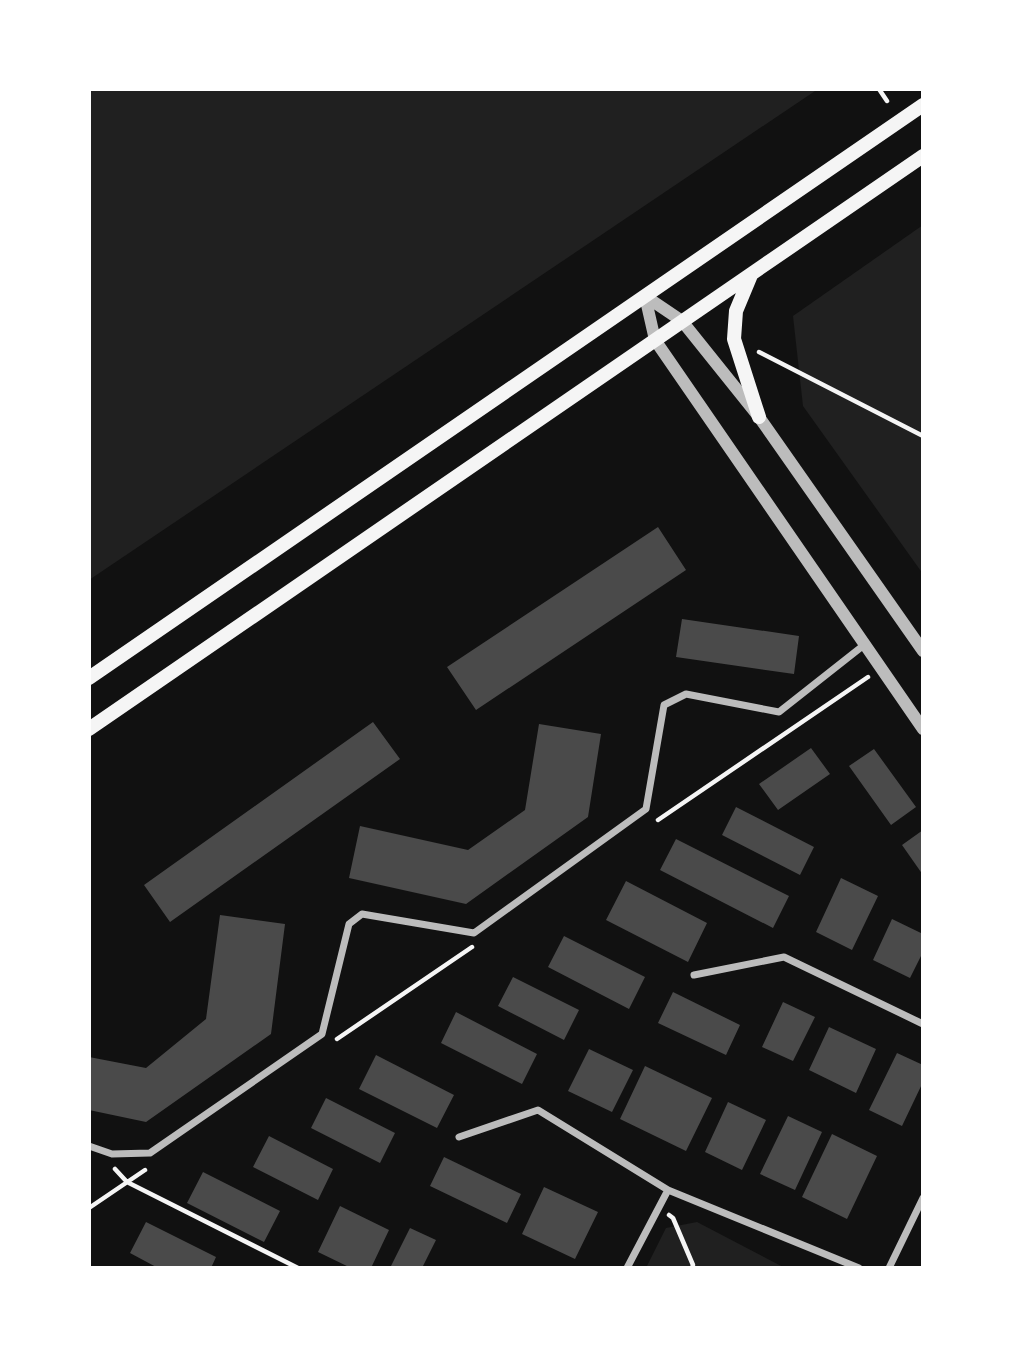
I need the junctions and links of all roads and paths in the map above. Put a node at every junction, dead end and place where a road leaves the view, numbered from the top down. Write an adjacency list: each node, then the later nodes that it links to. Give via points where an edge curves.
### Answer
1 (879, 89): 2 (path)
2 (887, 101)
3 (923, 105): 6 (main road)
4 (923, 156): 5 (main road)
5 (751, 274): 7 (main road); 8 (main road, via 736,311)
6 (645, 296): 7 (street); 9 (street); 14 (main road)
7 (682, 321): 9 (main road); 10 (street)
8 (734, 339): 10 (main road); 11 (path)
9 (654, 340): 12 (street); 15 (main road)
10 (759, 417): 13 (street)
11 (923, 436)
12 (864, 645): 16 (street); 20 (street, via 779,712 686,694 664,705 646,809 474,933 362,914 349,924 322,1034 150,1153 112,1154)
13 (923, 651)
14 (89, 678)
15 (89, 729)
16 (923, 729)
17 (694, 975): 18 (street, via 784,957)
18 (923, 1024)
19 (459, 1137): 22 (street, via 538,1110)
20 (89, 1146)
21 (127, 1182): 25 (path)
22 (668, 1190): 24 (street); 28 (street)
23 (923, 1198): 29 (street)
24 (658, 1208): 26 (street); 27 (path, via 673,1218)
25 (298, 1268)
26 (627, 1268)
27 (692, 1268)
28 (859, 1268)
29 (889, 1268)

